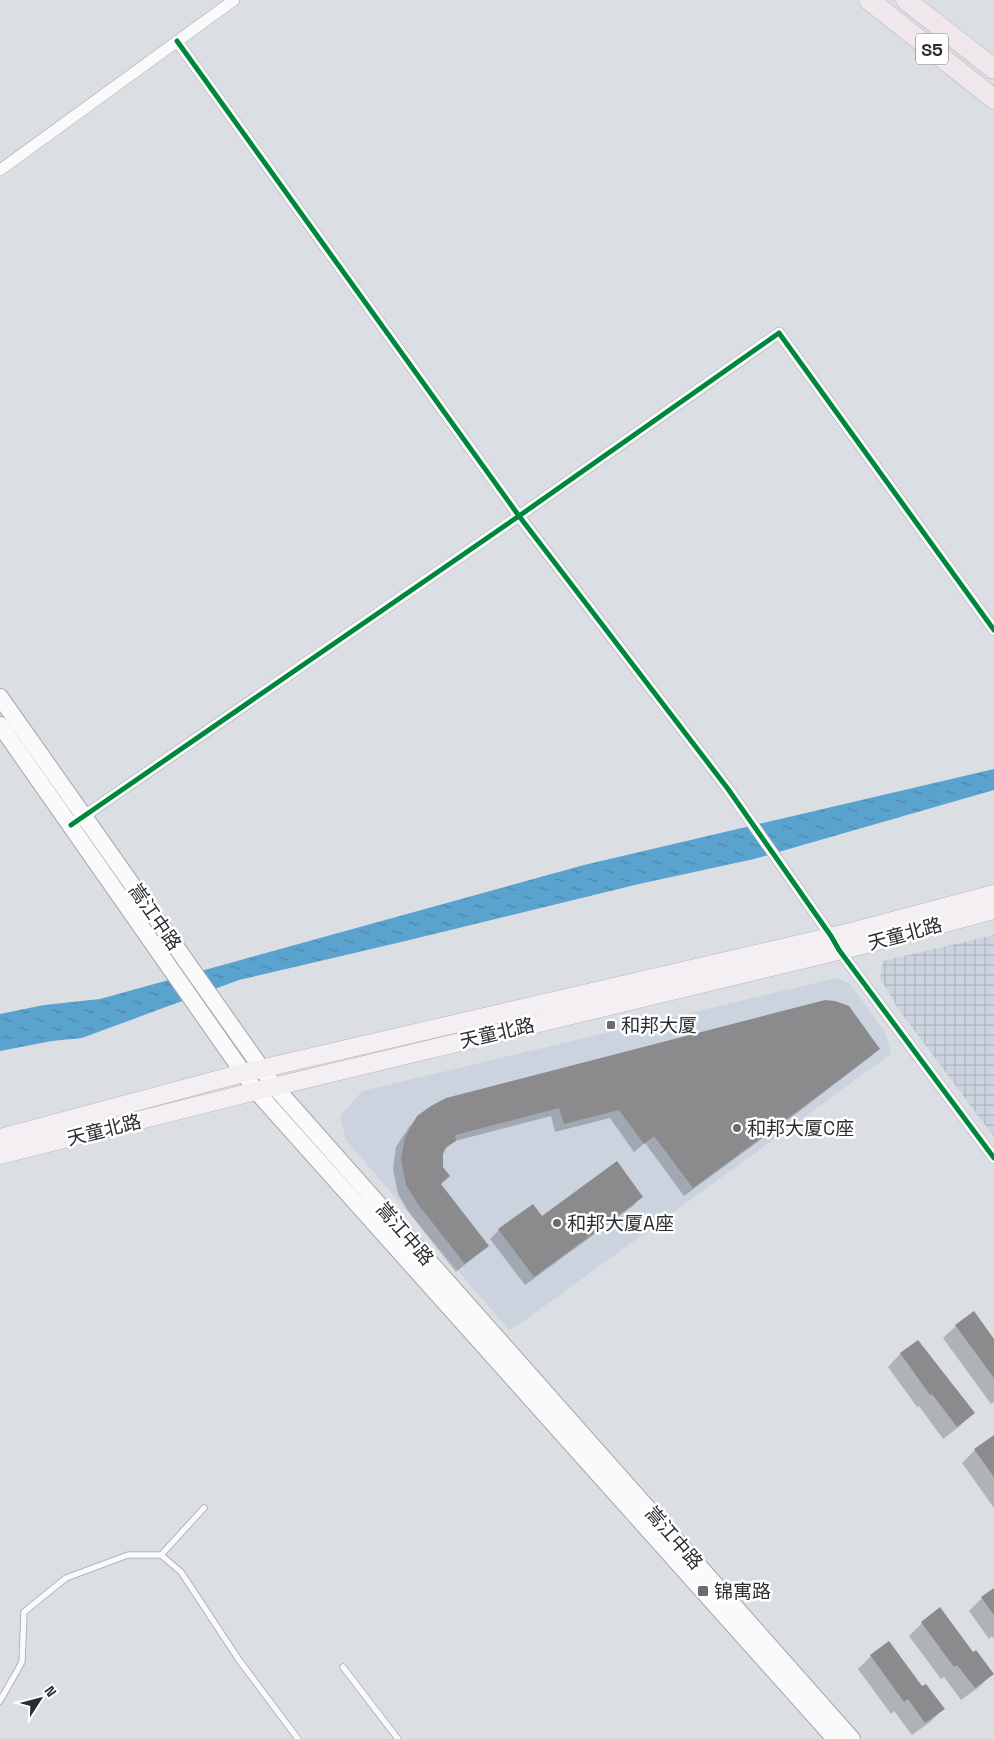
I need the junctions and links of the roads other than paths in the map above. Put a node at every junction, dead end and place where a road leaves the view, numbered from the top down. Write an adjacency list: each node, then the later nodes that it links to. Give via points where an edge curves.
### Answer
1 (234, 0): 4 (street)
2 (870, 0): 6 (highway, S5)
3 (906, 0): 5 (highway, S5)
4 (177, 41): 7 (street); 8 (street)
5 (994, 69)
6 (994, 99)
7 (0, 170)
8 (520, 516): 9 (street, via 779,334); 12 (street); 15 (street, via 728,788)
9 (994, 630)
10 (0, 697): 12 (main road, 嵩江中路)
11 (0, 725): 12 (main road, 嵩江中路)
12 (77, 820): 16 (main road, 嵩江中路); 17 (main road, 嵩江中路, via 147,935)
13 (994, 894): 15 (main road, 天童北路, via 851,932)
14 (994, 910): 15 (main road, 天童北路)
15 (835, 943): 16 (main road); 18 (main road, 天童北路); 22 (street)
16 (262, 1069): 17 (main road); 18 (main road, 嵩江中路)
17 (244, 1073): 19 (main road, 嵩江中路); 20 (main road)
18 (274, 1086): 19 (main road, 天童北路); 30 (main road, 嵩江中路)
19 (256, 1091): 21 (main road, 天童北路); 29 (main road, 嵩江中路)
20 (0, 1138)
21 (0, 1155)
22 (994, 1158)
23 (204, 1508): 24 (lane)
24 (161, 1555): 26 (lane, via 128,1555 66,1578 24,1612 22,1662); 27 (lane, via 181,1572 239,1660)
25 (343, 1667): 28 (lane)
26 (0, 1702)
27 (298, 1739)
28 (398, 1739)
29 (835, 1739)
30 (852, 1739)

